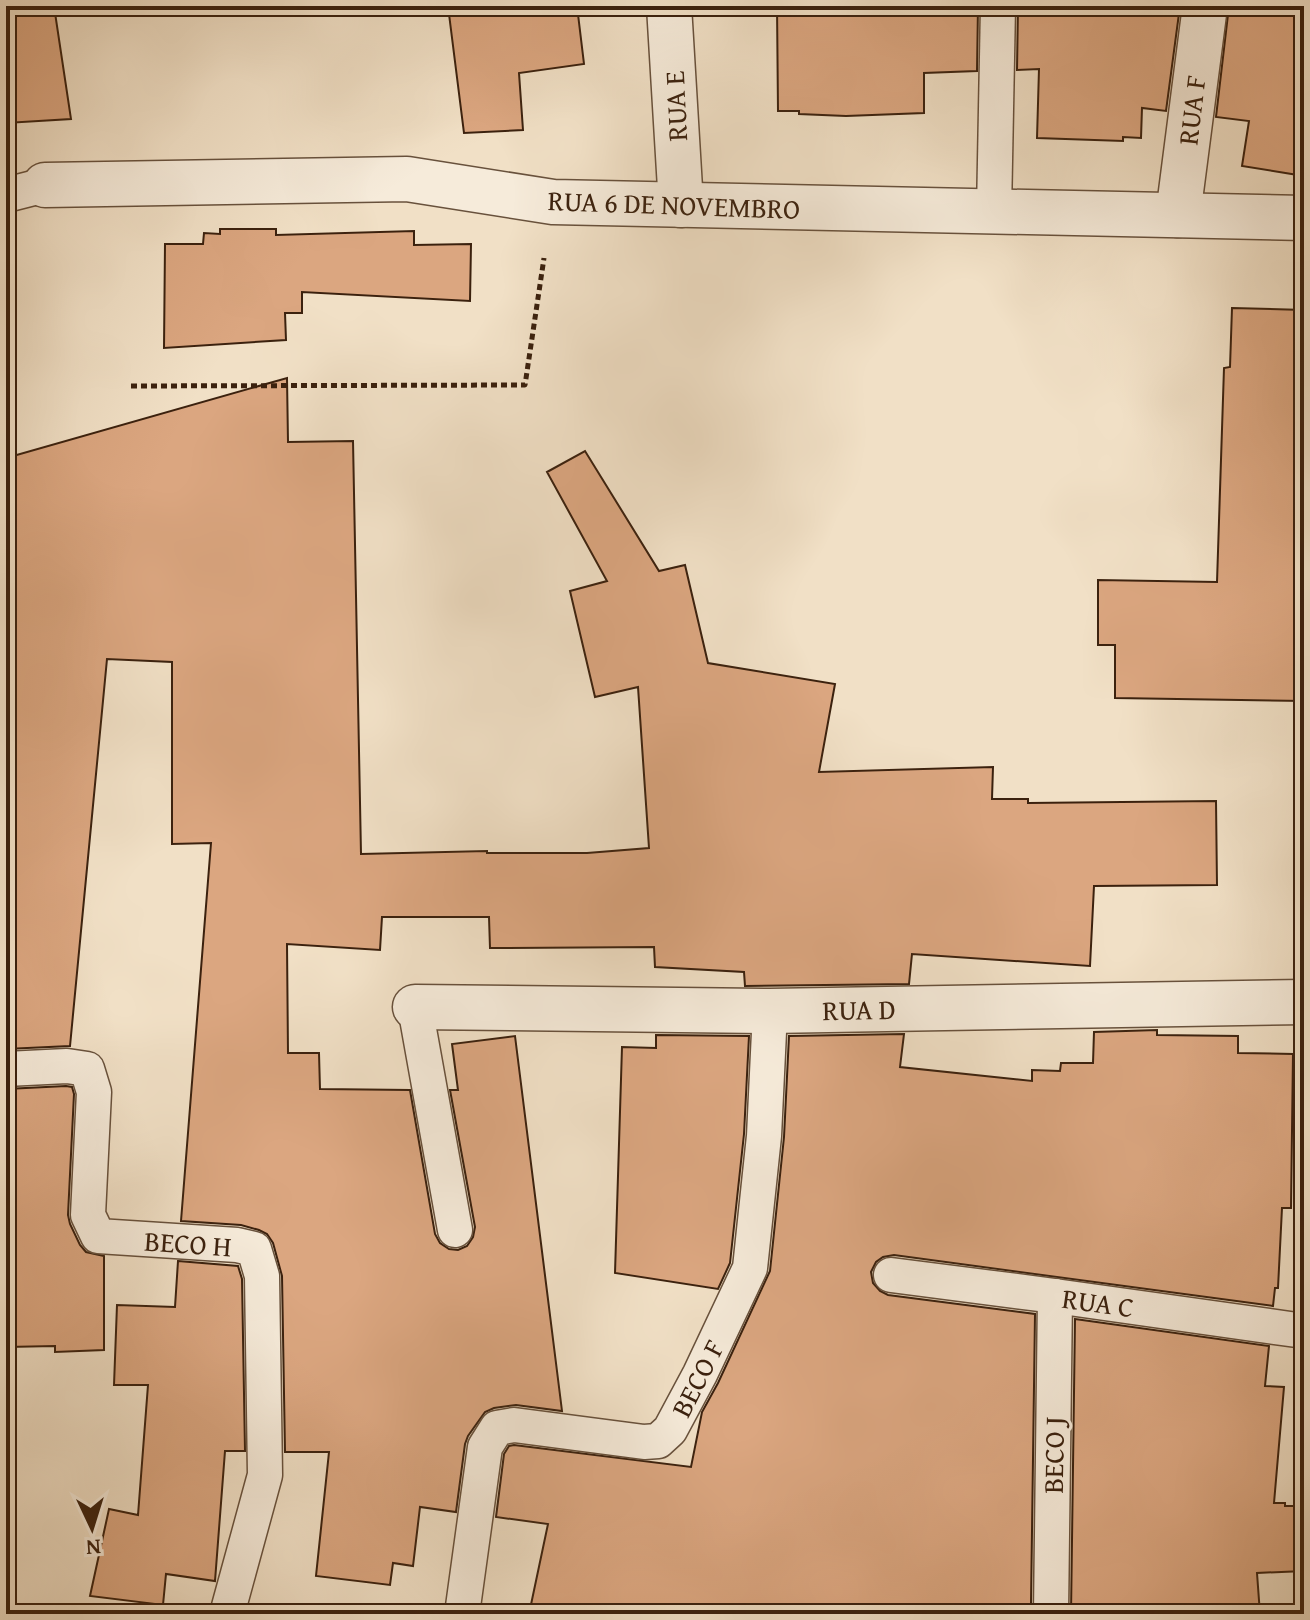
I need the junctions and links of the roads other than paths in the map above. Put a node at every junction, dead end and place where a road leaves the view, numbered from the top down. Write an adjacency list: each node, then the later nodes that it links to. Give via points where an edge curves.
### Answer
1 (669, 6): 5 (street, RUA E)
2 (998, 6): 6 (lane)
3 (1205, 6): 7 (street, RUA F)
4 (26, 190): 5 (street, RUA 6 DE NOVEMBRO, via 407,179 553,202)
5 (681, 205): 6 (street, RUA 6 DE NOVEMBRO)
6 (994, 212): 7 (street, RUA 6 DE NOVEMBRO)
7 (1178, 215): 8 (street, RUA 6 DE NOVEMBRO)
8 (1304, 218)
9 (1304, 1002): 11 (street, RUA D)
10 (415, 1007): 11 (street, RUA D); 13 (lane)
11 (770, 1011): 18 (lane, BECO F, via 750,1268 700,1374 670,1430 658,1441 514,1425 497,1428 485,1447)
12 (6, 1069): 17 (lane, BECO H, via 87,1069 94,1092 88,1215 98,1236 254,1249 262,1276 265,1475)
13 (455, 1230)
14 (891, 1275): 15 (lane, RUA C)
15 (1055, 1296): 16 (lane, RUA C); 19 (lane, BECO J)
16 (1304, 1331)
17 (227, 1614)
18 (462, 1614)
19 (1051, 1614)

